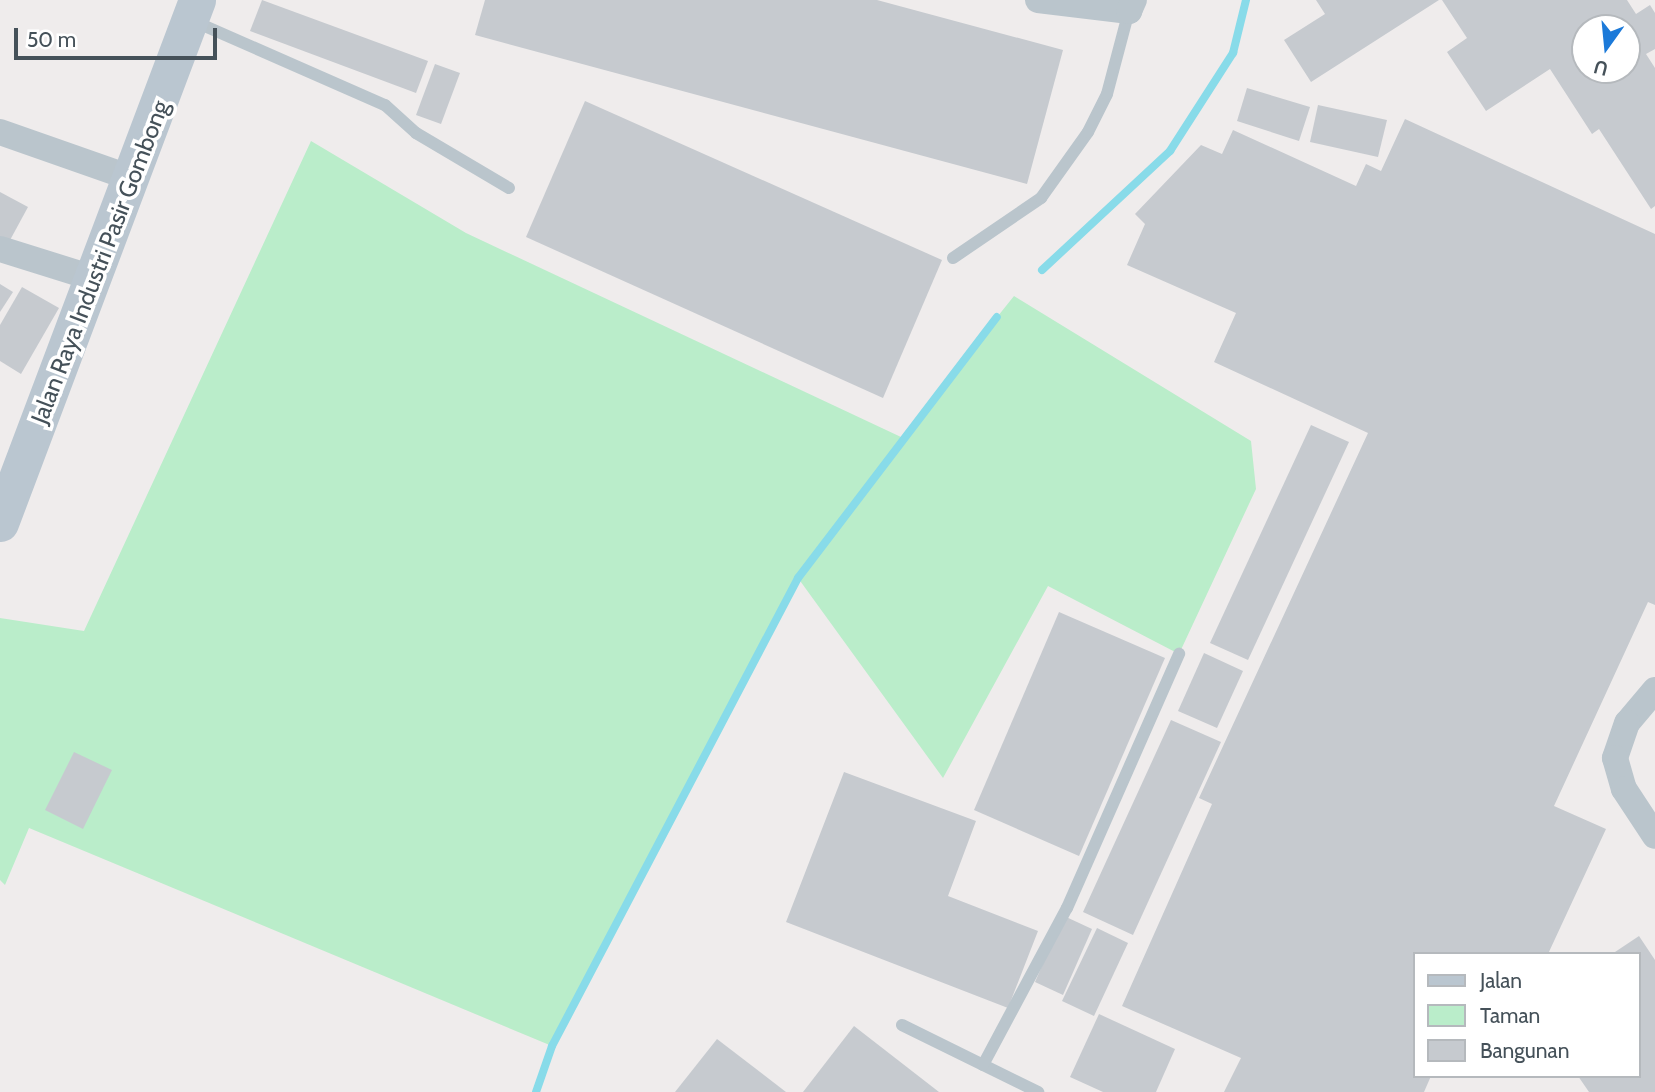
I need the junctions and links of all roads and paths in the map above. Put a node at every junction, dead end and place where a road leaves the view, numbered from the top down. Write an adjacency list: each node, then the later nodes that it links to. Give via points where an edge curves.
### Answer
1 (1038, 0): 2 (street)
2 (1131, 6): 8 (lane, via 1107,94 1088,132 1041,198)
3 (194, 10): 5 (main road, Jalan Raya Industri Pasir Gombong); 6 (lane, via 385,105 416,133)
4 (0, 132): 5 (street)
5 (131, 177): 9 (main road, Jalan Raya Industri Pasir Gombong)
6 (509, 188)
7 (0, 249): 9 (street)
8 (953, 258)
9 (93, 278): 10 (main road, Jalan Raya Industri Pasir Gombong)
10 (0, 523)
11 (1179, 654): 15 (lane, via 1067,908)
12 (1655, 690): 13 (street, via 1627,723 1615,758 1624,789)
13 (1655, 836)
14 (902, 1025): 15 (lane)
15 (983, 1065): 16 (lane)
16 (1038, 1092)

